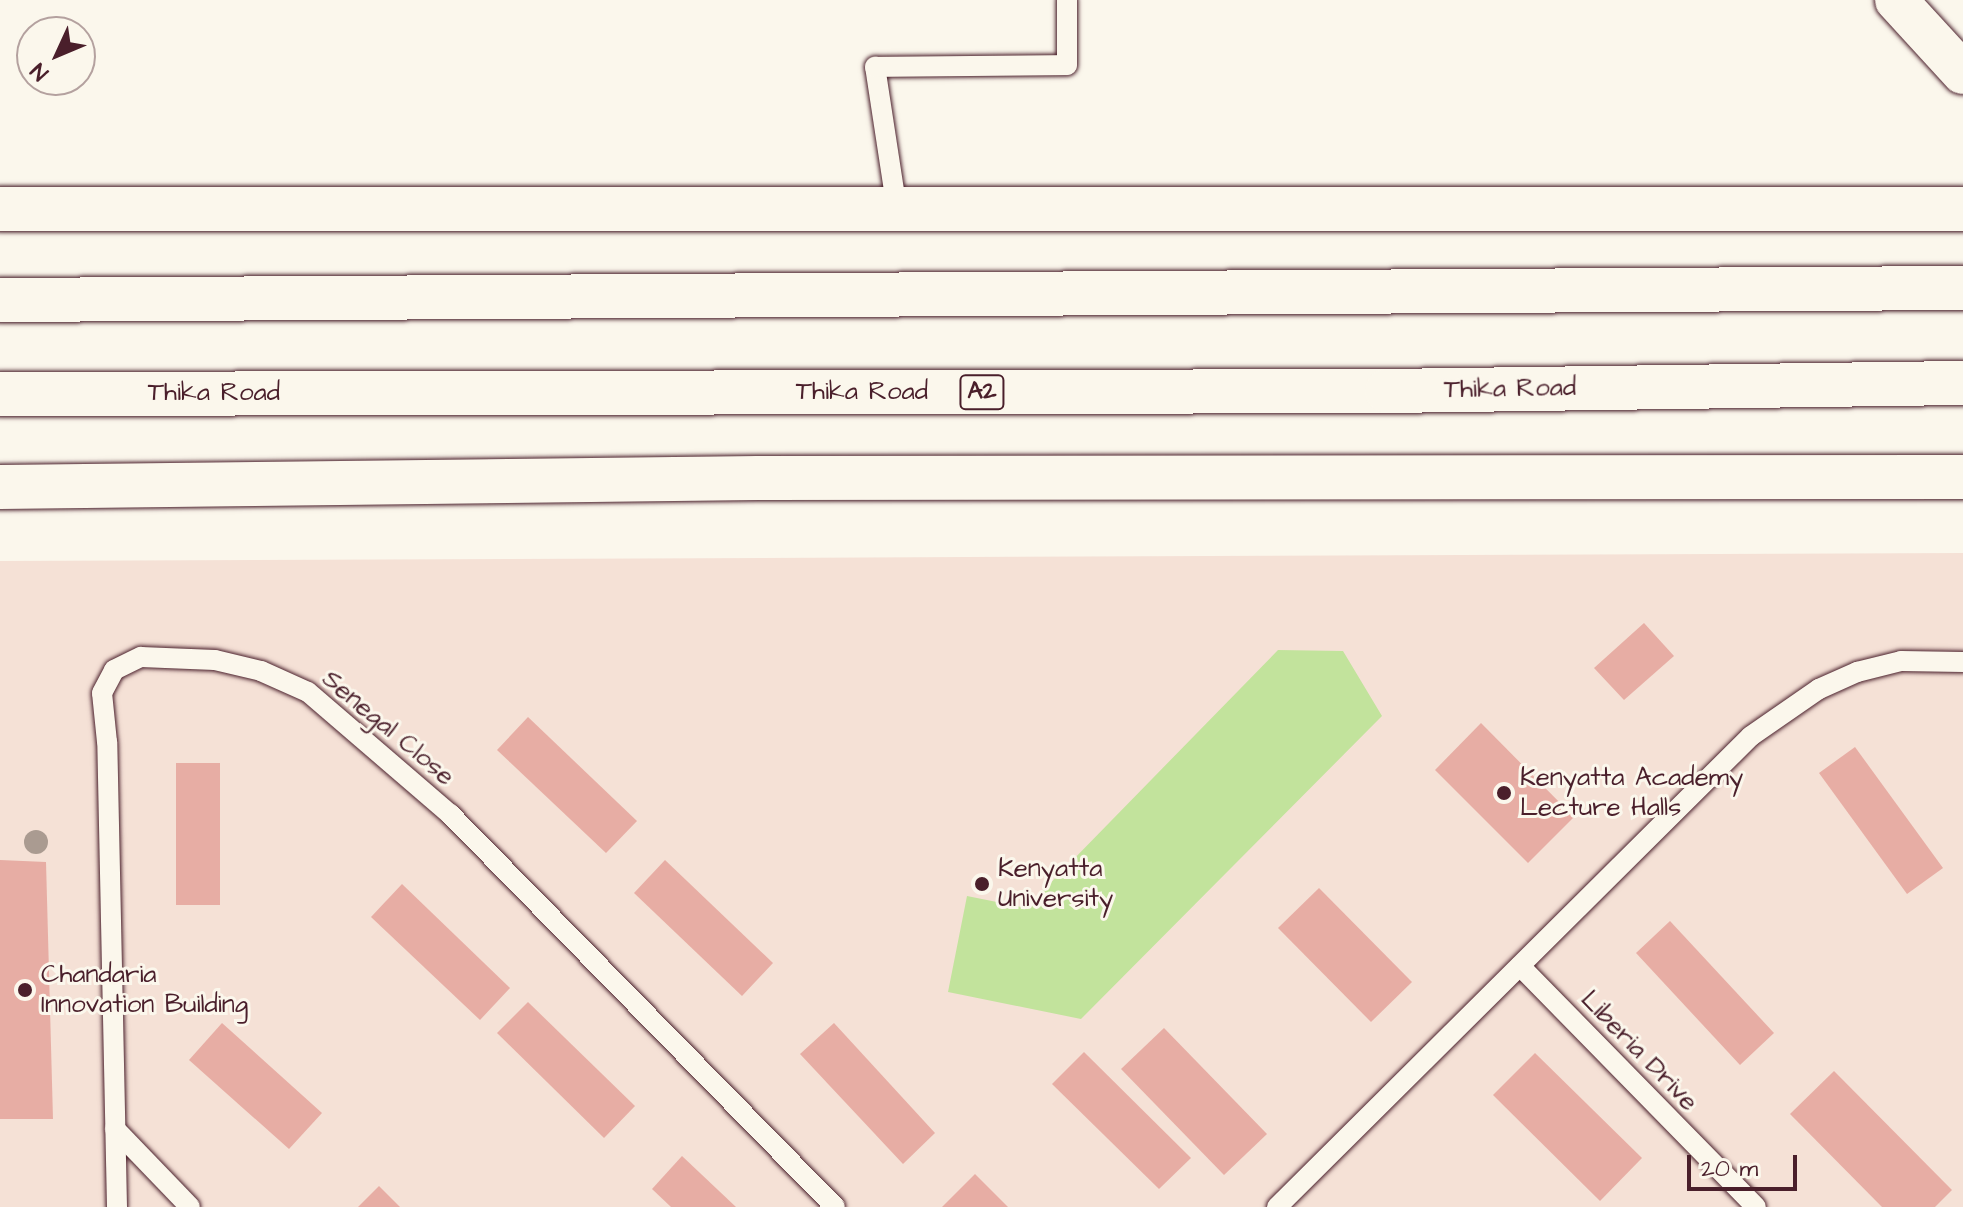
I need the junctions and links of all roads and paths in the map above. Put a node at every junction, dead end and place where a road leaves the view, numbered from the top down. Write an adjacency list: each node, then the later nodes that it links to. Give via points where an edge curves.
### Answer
1 (1067, 0): 6 (lane, via 1067,65 875,67)
2 (1896, 0): 3 (street)
3 (1963, 73)
4 (1959, 200): 6 (main road)
5 (0, 209): 6 (main road)
6 (897, 210)
7 (1963, 288): 8 (main road)
8 (0, 300)
9 (1963, 383): 10 (main road, Thika Road / A2, via 1387,391)
10 (0, 394)
11 (1963, 477): 12 (main road, via 758,478)
12 (0, 487)
13 (1963, 662): 14 (lane, via 1901,661 1819,689 1751,736)
14 (1520, 966): 19 (lane); 20 (lane, Liberia Drive)
15 (115, 1129): 16 (lane, Senegal Close); 17 (lane); 18 (lane, Senegal Close, via 102,693 114,670 141,657 215,660 261,671 308,692 450,814)
16 (117, 1207)
17 (190, 1207)
18 (835, 1207)
19 (1277, 1207)
20 (1756, 1207)

